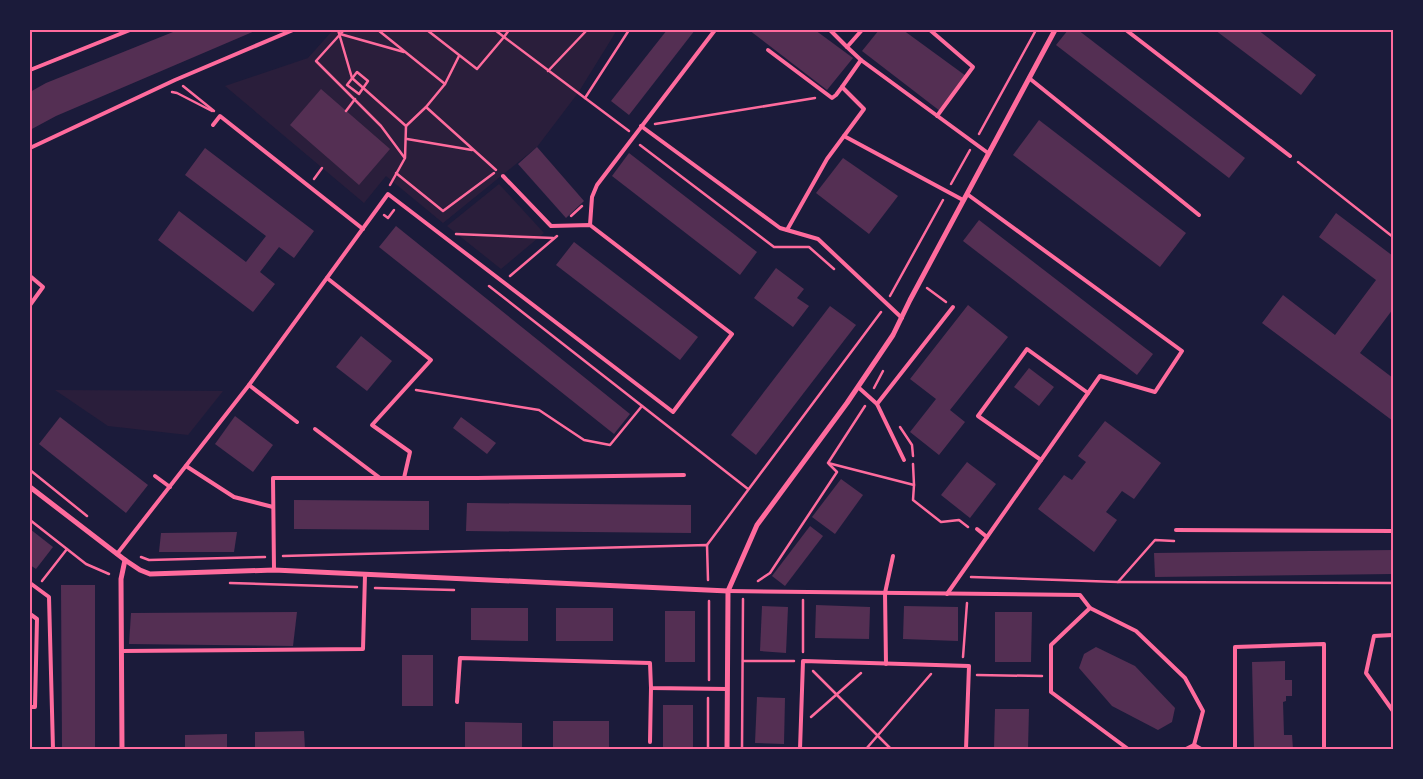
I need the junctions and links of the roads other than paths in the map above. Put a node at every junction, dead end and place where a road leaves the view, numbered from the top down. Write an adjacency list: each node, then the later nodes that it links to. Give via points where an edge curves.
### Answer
1 (130, 30): 12 (lane)
2 (293, 30): 19 (lane, via 175,80)
3 (715, 30): 17 (lane)
4 (830, 30): 9 (lane)
5 (862, 30): 9 (lane)
6 (930, 30): 15 (lane, via 973,67)
7 (1055, 30): 13 (street)
8 (1126, 30): 21 (lane)
9 (847, 47): 11 (lane)
10 (768, 50): 14 (lane, via 828,96 832,98)
11 (861, 60): 14 (lane); 15 (lane)
12 (30, 70)
13 (1029, 78): 20 (street); 25 (lane)
14 (842, 87): 18 (lane, via 864,109)
15 (937, 116): 20 (lane)
16 (212, 125): 27 (lane, via 220,116)
17 (641, 126): 26 (lane, via 597,186 592,197); 28 (lane)
18 (844, 136): 24 (lane); 28 (lane, via 827,159)
19 (30, 148)
20 (988, 153): 23 (street)
21 (1290, 156)
22 (503, 176): 26 (lane, via 551,226)
23 (966, 194): 24 (street); 36 (lane, via 1182,351 1155,392 1100,376)
24 (963, 200): 33 (street)
25 (1199, 215)
26 (590, 224): 27 (lane, via 732,334 673,412 388,194)
27 (363, 229): 30 (lane)
28 (787, 230): 33 (lane, via 818,239)
29 (30, 276): 31 (lane, via 43,287)
30 (327, 278): 34 (lane); 46 (lane, via 431,360 372,425 410,452)
31 (30, 305)
32 (953, 307): 37 (lane)
33 (902, 318): 35 (street)
34 (249, 385): 38 (lane); 42 (lane)
35 (858, 387): 37 (lane); 60 (street, via 757,525)
36 (1088, 393): 41 (lane); 41 (lane, via 1027,349 978,416)
37 (877, 404): 40 (lane)
38 (297, 422)
39 (315, 429): 45 (lane)
40 (904, 460)
41 (1041, 460): 53 (lane)
42 (186, 466): 48 (lane); 49 (lane, via 234,497)
43 (684, 475): 46 (lane)
44 (155, 476): 48 (lane)
45 (380, 478): 46 (lane); 49 (lane, via 273,478)
46 (404, 478)
47 (30, 487): 54 (street)
48 (170, 487): 54 (lane)
49 (273, 507): 57 (lane)
50 (976, 529): 53 (lane)
51 (1176, 530): 52 (lane)
52 (1393, 531)
53 (987, 537): 62 (lane)
54 (117, 554): 56 (street)
55 (893, 556): 61 (lane)
56 (125, 560): 57 (street, via 150,574); 66 (street, via 121,579)
57 (274, 570): 58 (street)
58 (365, 575): 60 (street); 66 (lane, via 363,649)
59 (30, 583): 75 (lane, via 49,597)
60 (728, 591): 61 (lane); 69 (street)
61 (885, 593): 62 (lane); 67 (lane)
62 (947, 594): 63 (lane, via 1080,595)
63 (1090, 608): 74 (lane, via 1136,631 1185,678 1203,711); 80 (lane, via 1052,645 1051,692)
64 (30, 614): 71 (lane, via 37,619 35,706)
65 (1393, 635): 72 (lane, via 1374,636 1366,673)
66 (121, 651): 76 (street)
67 (886, 664): 78 (lane, via 803,661); 79 (lane, via 968,666)
68 (651, 688): 69 (lane); 70 (lane, via 650,663 460,658); 73 (lane)
69 (727, 689): 77 (street)
70 (457, 702)
71 (30, 707)
72 (1393, 711)
73 (650, 742)
74 (1194, 745): 81 (lane); 82 (lane)
75 (53, 749)
76 (122, 749)
77 (726, 749)
78 (800, 749)
79 (966, 749)
80 (1128, 749)
81 (1186, 749)
82 (1202, 749)
83 (1235, 749): 84 (lane, via 1235,648 1324,644)
84 (1324, 749)

